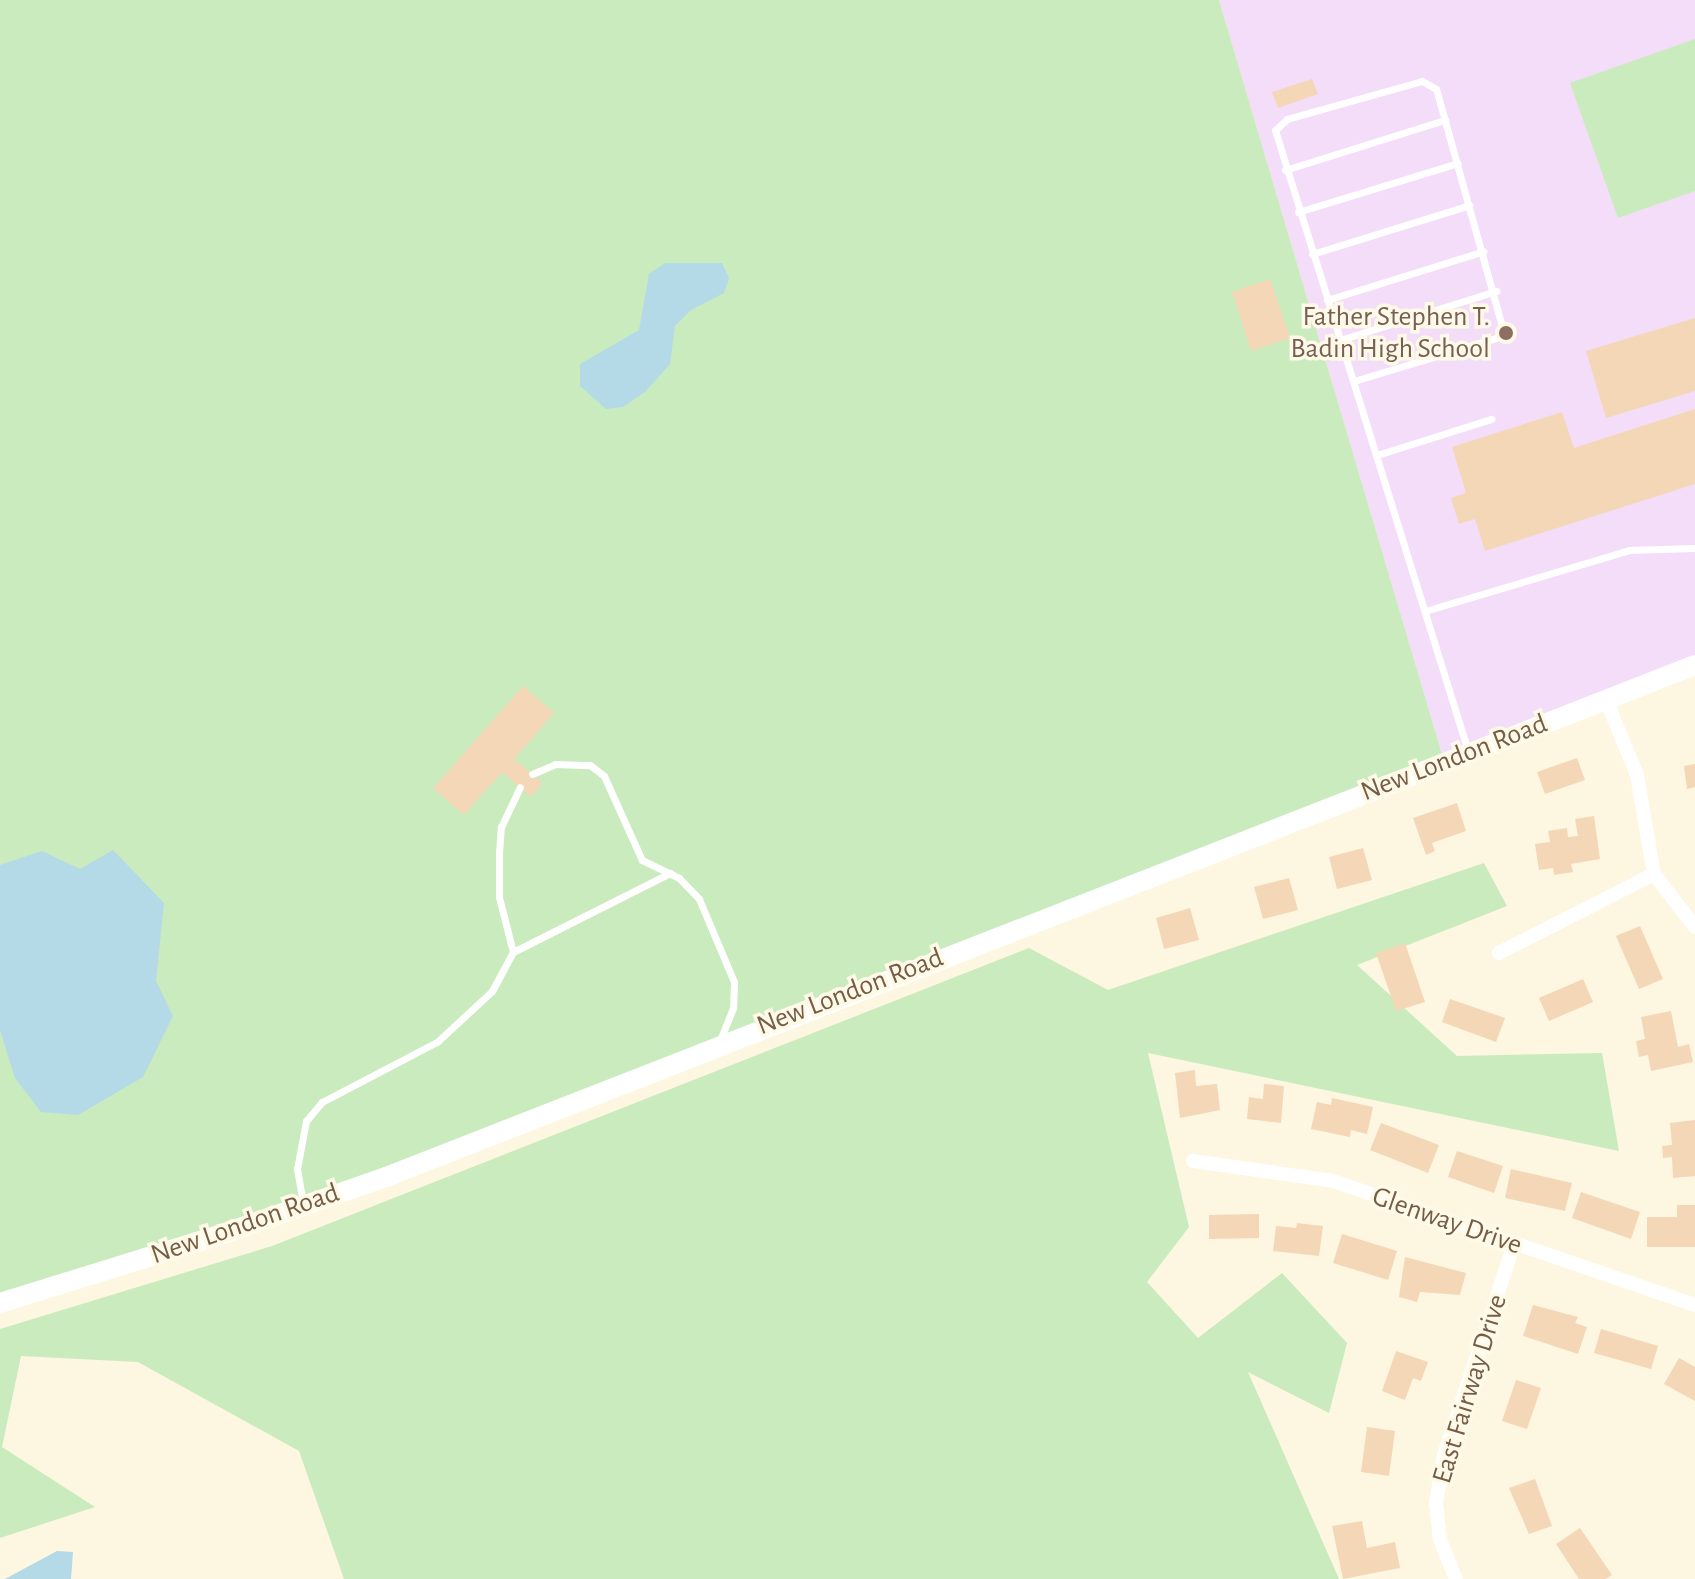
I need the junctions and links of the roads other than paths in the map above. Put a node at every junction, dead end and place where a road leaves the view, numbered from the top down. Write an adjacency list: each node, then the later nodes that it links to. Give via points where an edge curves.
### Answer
1 (1445, 120): 2 (lane); 3 (lane); 3 (lane, via 1436,89 1422,81 1287,119 1275,130)
2 (1458, 163): 4 (lane); 5 (lane)
3 (1285, 170): 5 (lane)
4 (1470, 205): 6 (lane); 7 (lane)
5 (1298, 212): 7 (lane)
6 (1484, 251): 8 (lane); 9 (lane)
7 (1312, 254): 9 (lane)
8 (1496, 291): 10 (lane); 11 (lane, via 1504,320 1496,338)
9 (1327, 300): 10 (lane)
10 (1340, 340): 11 (lane)
11 (1354, 381): 13 (lane)
12 (1491, 419): 13 (lane)
13 (1377, 455): 15 (lane)
14 (1695, 548): 15 (lane, via 1629,550)
15 (1425, 611): 18 (lane)
16 (1695, 665): 17 (street, New London Road)
17 (1606, 700): 18 (street, New London Road); 22 (street, via 1637,775)
18 (1469, 752): 26 (street, New London Road)
19 (532, 774): 21 (lane, via 555,764 590,765 604,776 642,860)
20 (520, 787): 24 (lane, via 501,827 499,853 499,897)
21 (670, 873): 24 (lane); 26 (lane, via 699,899 734,982 733,1008)
22 (1654, 874): 23 (street); 25 (street)
23 (1695, 927)
24 (513, 952): 28 (lane, via 492,991 437,1042 322,1102 306,1121 297,1169)
25 (1499, 953)
26 (720, 1043): 28 (street, New London Road)
27 (1193, 1161): 29 (street, Glenway Drive, via 1333,1181)
28 (304, 1205): 30 (street, New London Road)
29 (1514, 1245): 31 (street, Glenway Drive); 32 (street, East Fairway Drive, via 1444,1455 1436,1503 1438,1528)
30 (0, 1303)
31 (1695, 1305)
32 (1456, 1579)

